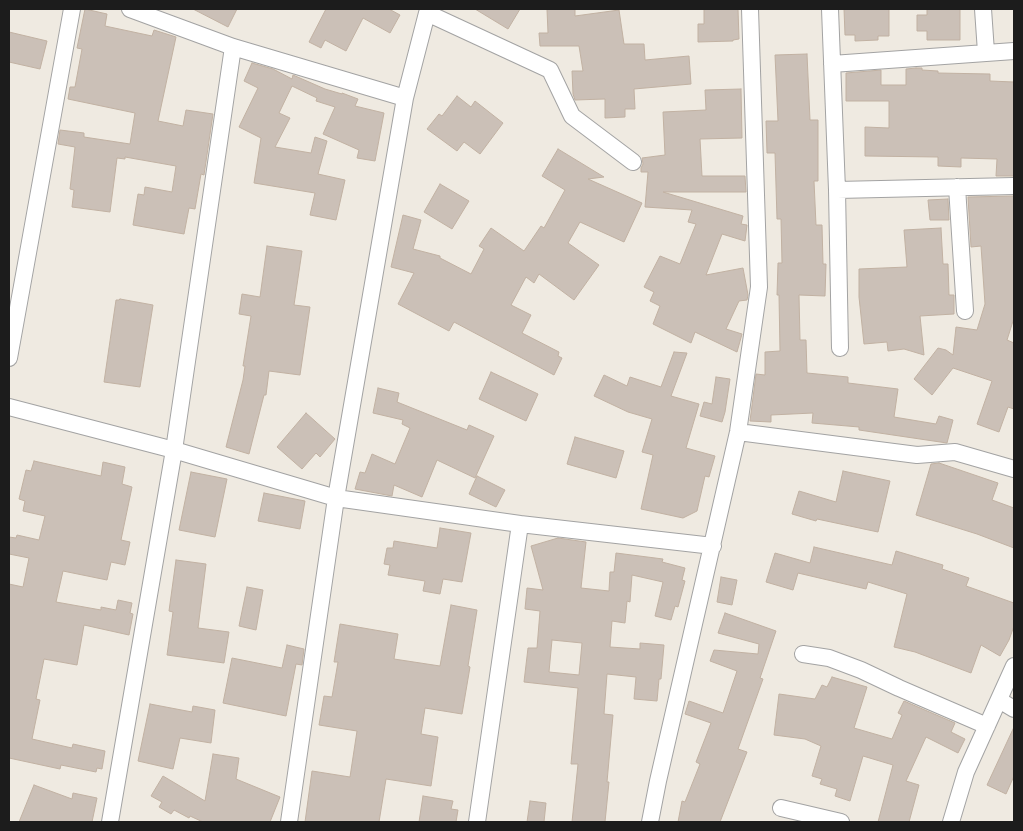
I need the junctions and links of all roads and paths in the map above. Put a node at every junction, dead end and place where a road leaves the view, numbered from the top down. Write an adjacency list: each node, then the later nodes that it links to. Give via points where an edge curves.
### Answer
1 (72, 9): 17 (street)
2 (130, 9): 6 (street)
3 (750, 9): 19 (street, via 759,287)
4 (830, 9): 9 (street)
5 (983, 9): 8 (street)
6 (233, 47): 10 (street); 20 (street)
7 (1014, 51): 8 (street)
8 (986, 52): 9 (street)
9 (832, 64): 14 (street)
10 (404, 98): 11 (street, via 426,13 550,70 572,116); 22 (street)
11 (633, 162)
12 (1014, 186): 13 (street)
13 (957, 187): 14 (street); 15 (street)
14 (837, 190): 16 (street)
15 (965, 311)
16 (840, 348)
17 (9, 358)
18 (9, 408): 20 (street)
19 (738, 432): 21 (street, via 917,455 955,452); 24 (street)
20 (174, 450): 22 (street); 31 (street)
21 (1014, 468)
22 (336, 498): 23 (street); 32 (street)
23 (520, 524): 24 (street); 33 (street)
24 (714, 546): 34 (street)
25 (804, 654): 29 (street, via 829,658 861,670)
26 (1014, 666): 27 (street)
27 (999, 700): 28 (street); 29 (street)
28 (1014, 709)
29 (987, 726): 36 (street, via 966,772)
30 (781, 808): 35 (street)
31 (110, 822)
32 (289, 822)
33 (477, 822)
34 (650, 822)
35 (841, 822)
36 (951, 822)

